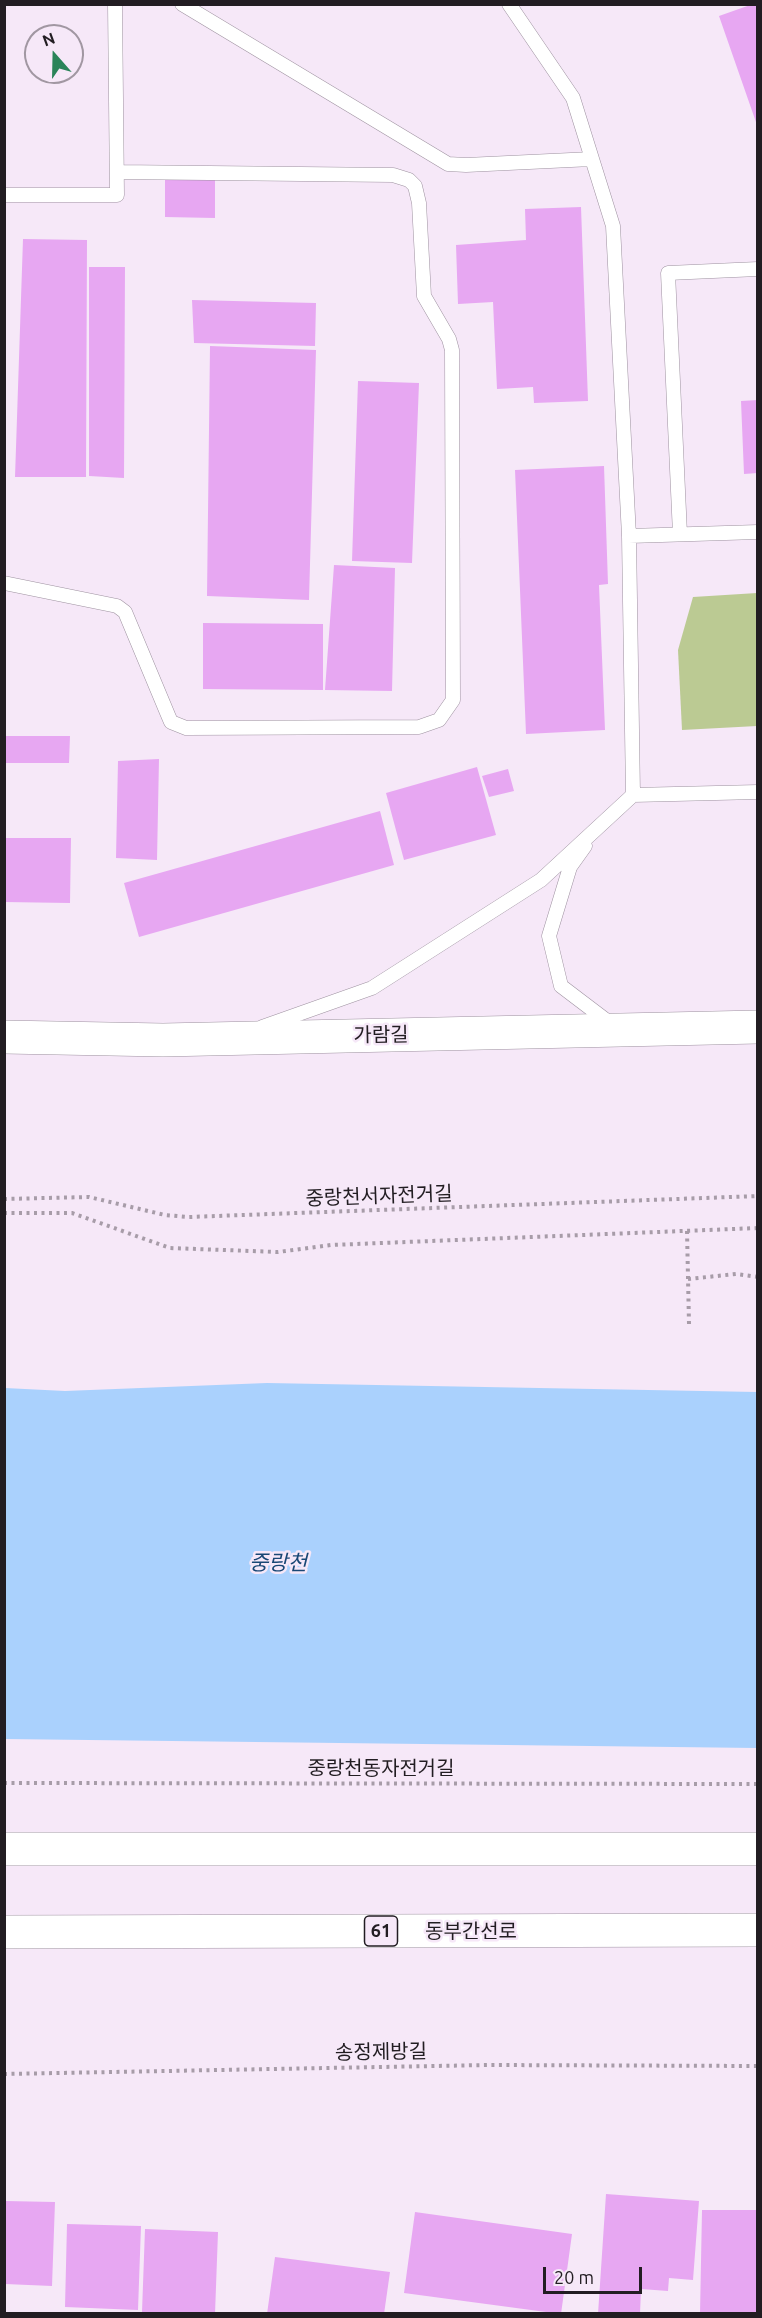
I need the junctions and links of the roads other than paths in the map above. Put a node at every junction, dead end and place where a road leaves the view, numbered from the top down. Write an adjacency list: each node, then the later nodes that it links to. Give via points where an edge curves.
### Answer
1 (115, 4): 5 (lane)
2 (182, 4): 4 (lane, via 448,164)
3 (509, 4): 4 (lane, via 573,98)
4 (592, 159): 10 (lane, via 613,226)
5 (117, 172): 6 (lane, via 117,195); 11 (lane, via 393,175 414,186 419,203 424,296 452,350 453,700 439,720 419,727 186,728 171,722 125,612 117,606)
6 (4, 195)
7 (758, 269): 9 (lane, via 668,273)
8 (758, 532): 9 (lane)
9 (680, 534): 10 (lane)
10 (629, 536): 13 (lane)
11 (4, 583)
12 (758, 792): 13 (lane)
13 (633, 795): 14 (lane)
14 (603, 822): 16 (lane, via 570,867 549,936 561,986); 18 (lane, via 541,880 372,988)
15 (758, 1027): 16 (main road, 가람길)
16 (620, 1030): 18 (main road, 가람길)
17 (4, 1037): 18 (main road, 가람길)
18 (229, 1038)
19 (4, 1849): 20 (main road)
20 (758, 1849)
21 (758, 1930): 22 (main road, 동부간선로 / 61)
22 (4, 1932)

